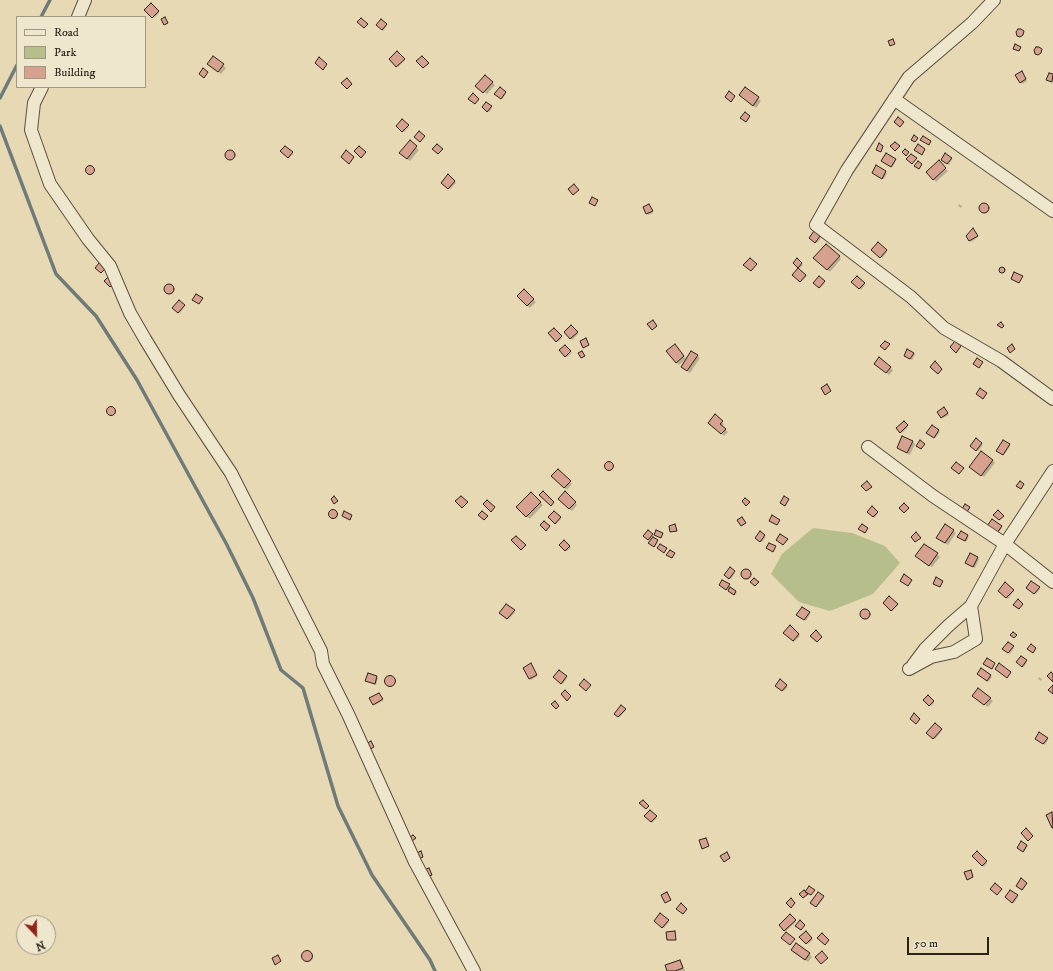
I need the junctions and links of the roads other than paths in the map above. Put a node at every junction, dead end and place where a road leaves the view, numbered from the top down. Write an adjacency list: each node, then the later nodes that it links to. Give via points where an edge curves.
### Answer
1 (86, 0): 3 (street)
2 (994, 0): 5 (street, via 972,23 909,77)
3 (78, 16)
4 (42, 88): 13 (street, via 34,103 31,130 50,184 110,266 145,339 230,473 320,651 323,664 415,862)
5 (894, 99): 6 (street); 7 (street, via 848,170 816,226 911,297 944,328 1002,361)
6 (1053, 212)
7 (1053, 399)
8 (868, 447): 10 (street, via 933,496)
9 (1053, 471): 10 (street)
10 (1005, 544): 11 (street); 12 (street)
11 (1053, 582)
12 (971, 606): 12 (street, via 938,635 909,669 932,657 954,652 976,639)
13 (474, 971)

